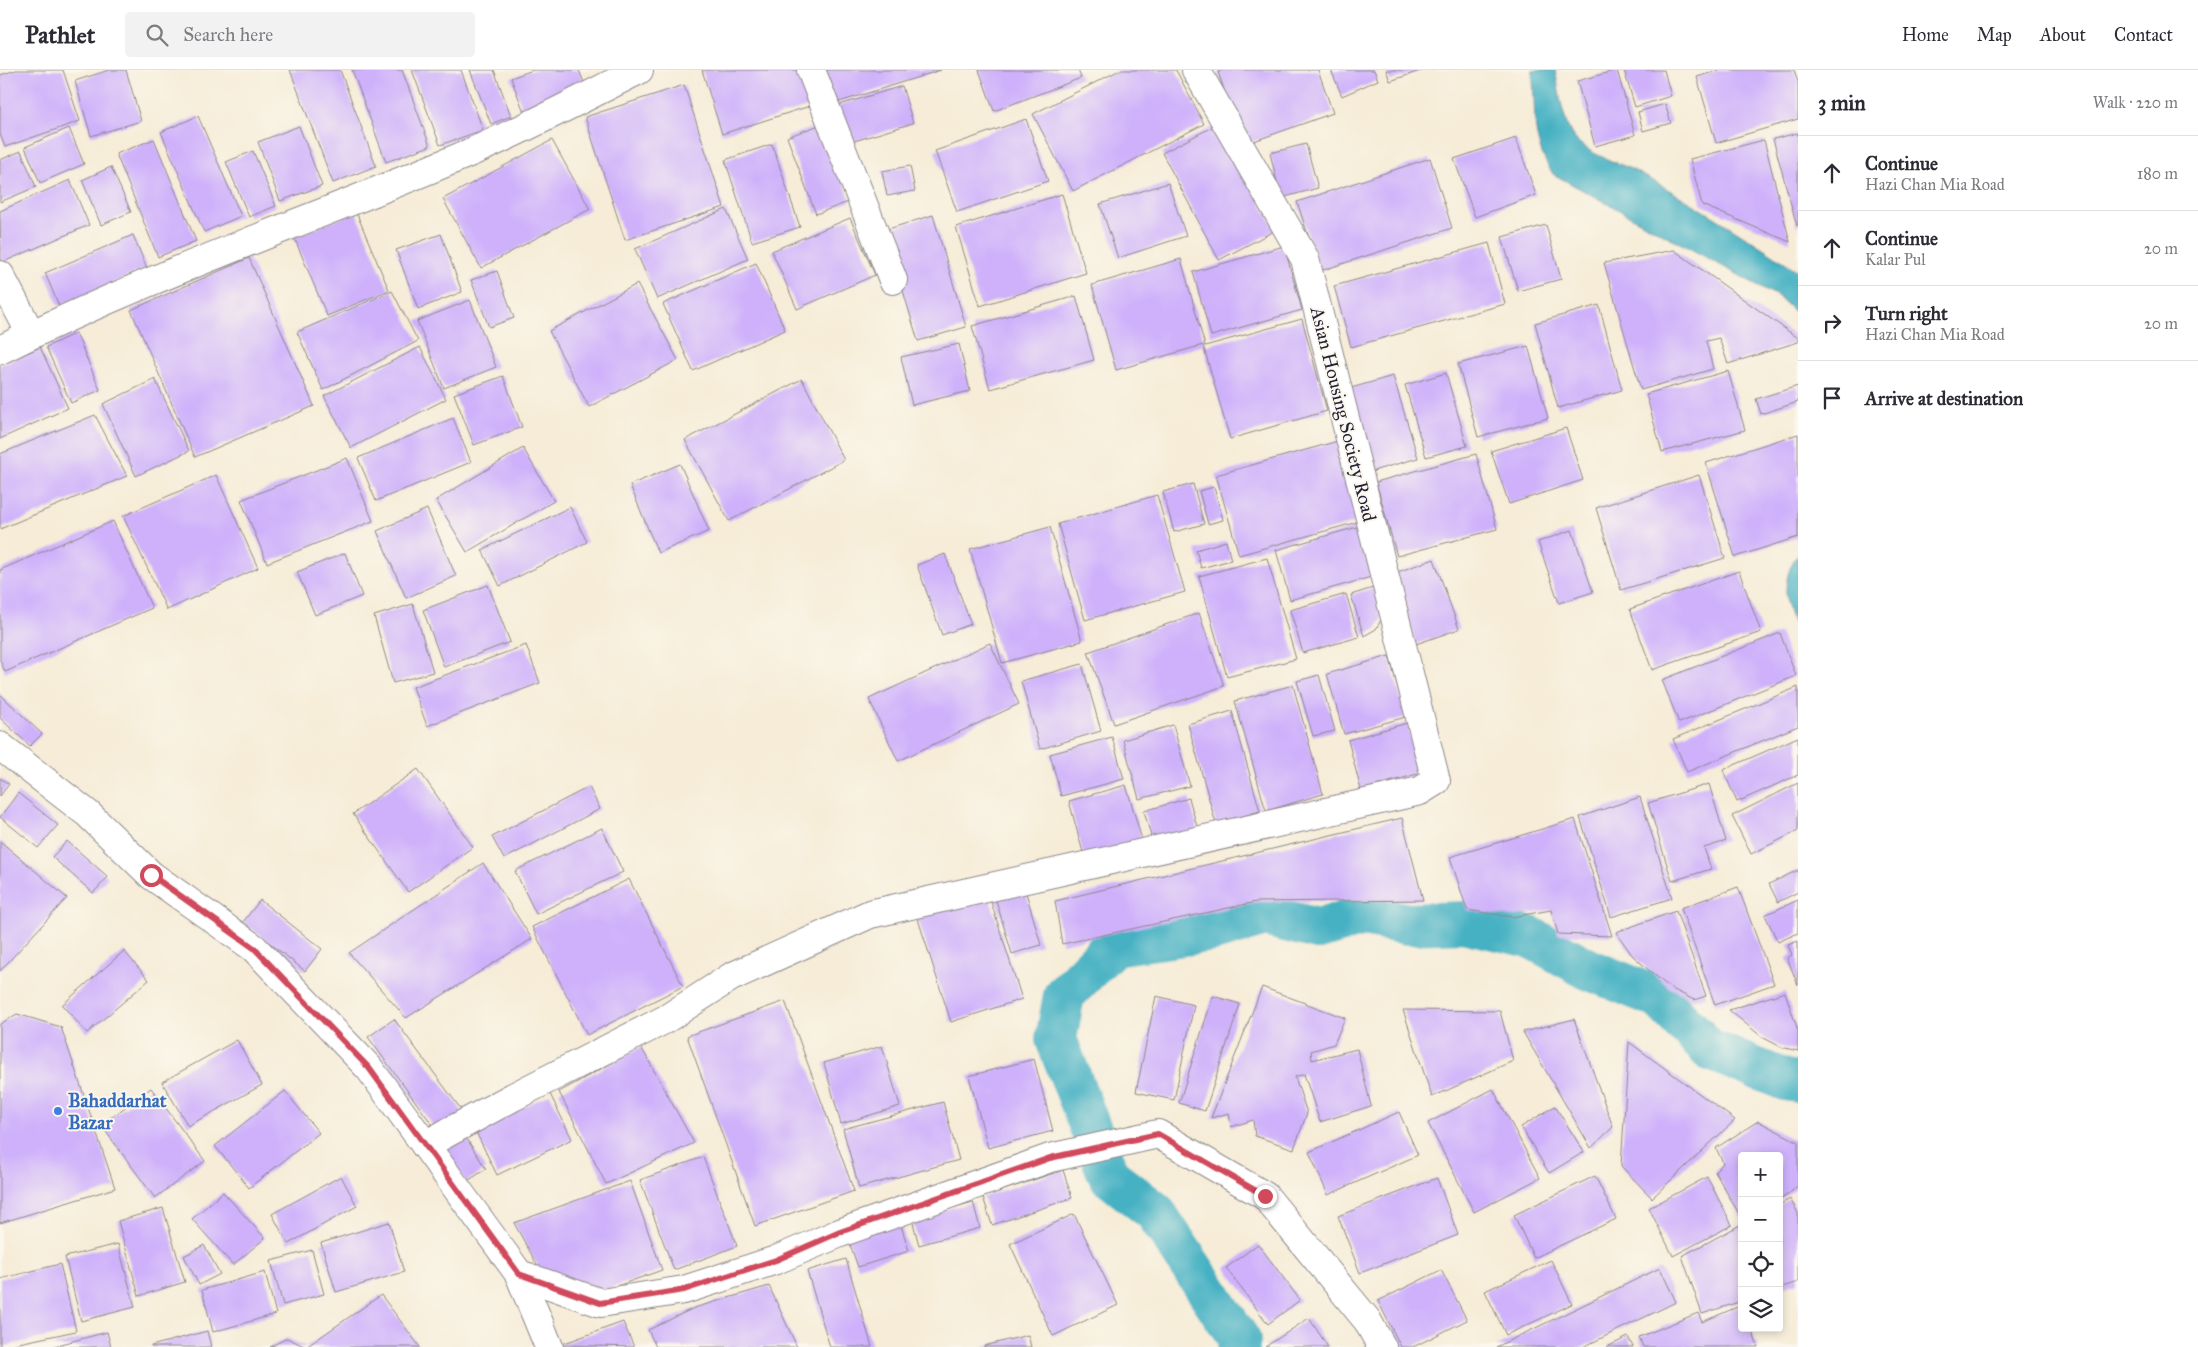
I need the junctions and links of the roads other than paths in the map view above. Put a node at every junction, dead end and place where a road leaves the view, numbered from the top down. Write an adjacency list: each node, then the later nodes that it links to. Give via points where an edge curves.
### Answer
1 (639, 70): 6 (street, via 478,150 237,246)
2 (811, 70): 5 (street)
3 (1196, 70): 9 (street, Asian Housing Society Road, via 1305,259 1436,781 1420,791 870,914 731,977 666,1019)
4 (0, 275): 6 (street)
5 (893, 280)
6 (31, 334): 7 (street)
7 (0, 350)
8 (0, 746): 9 (street, via 88,814 151,875 254,948 369,1068)
9 (425, 1145): 10 (street)
10 (519, 1274): 11 (street); 12 (street, via 600,1303 684,1290 776,1260 840,1232 1050,1158 1158,1134 1265,1196 1367,1320)
11 (549, 1347)
12 (1382, 1347)

